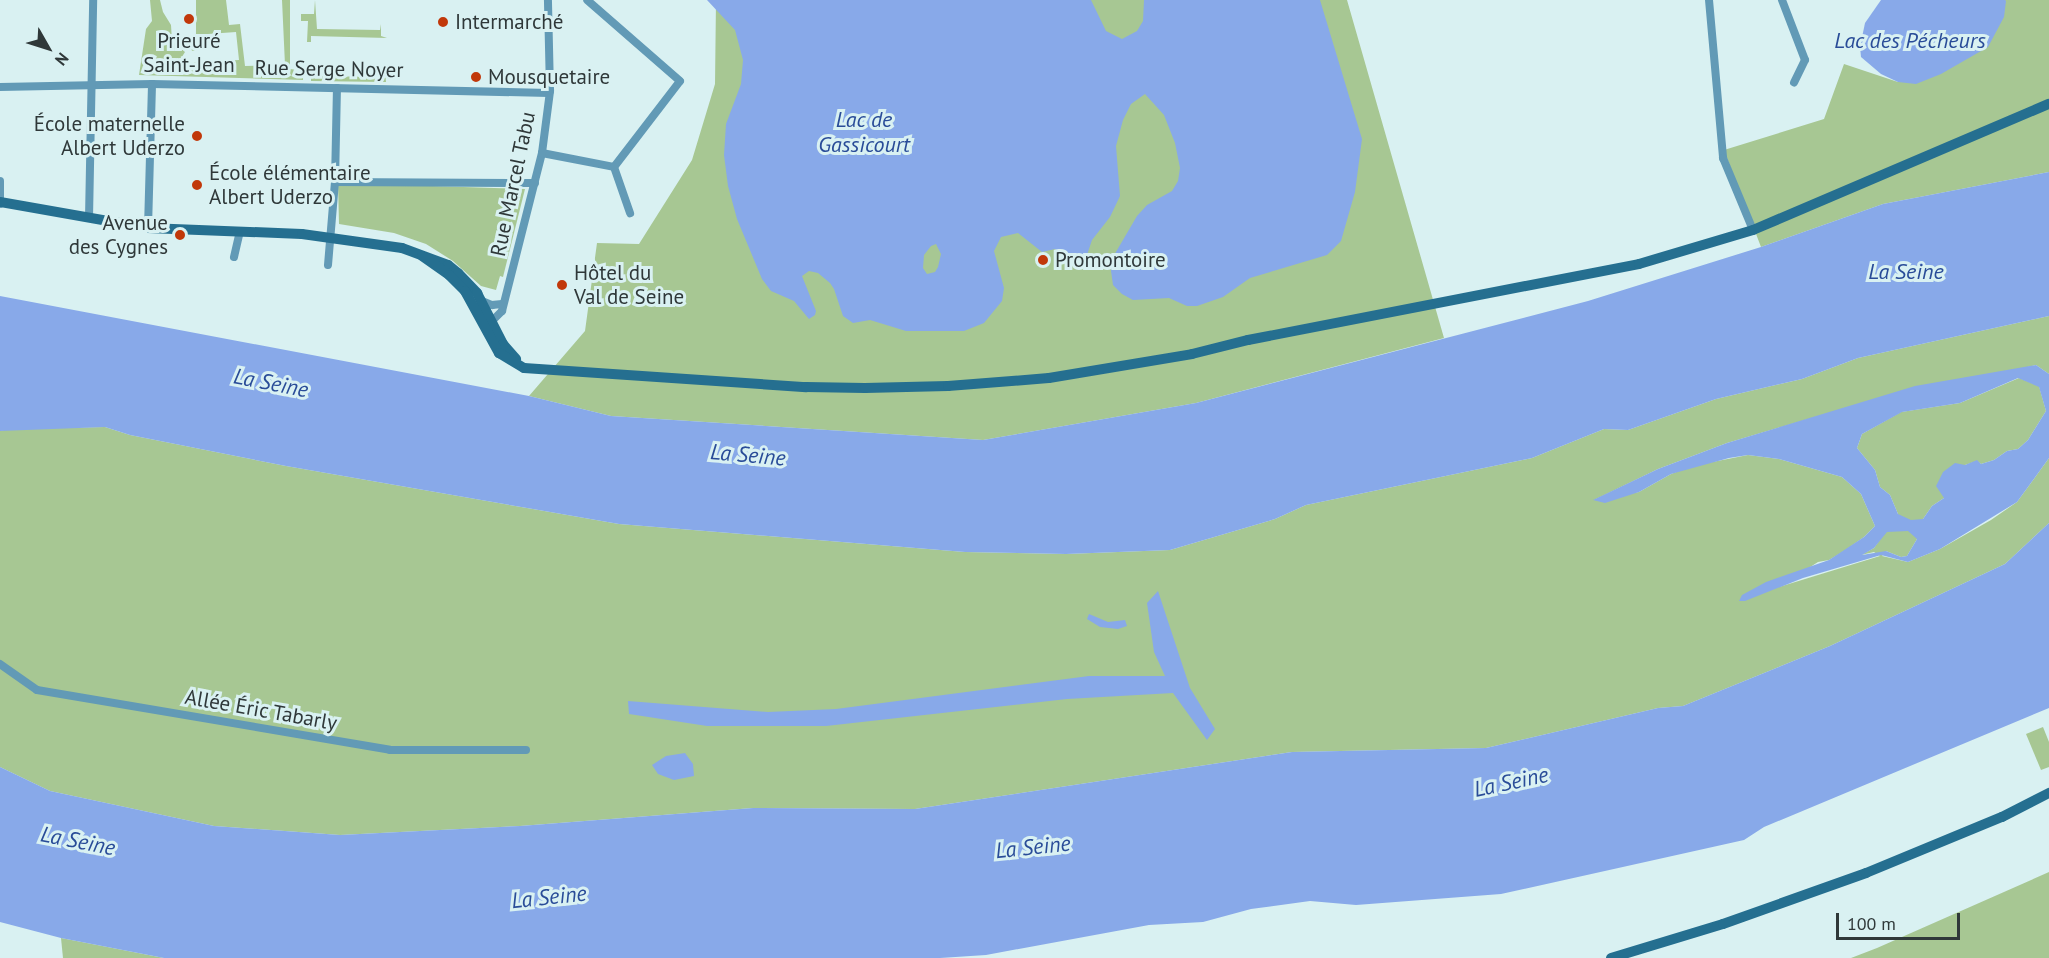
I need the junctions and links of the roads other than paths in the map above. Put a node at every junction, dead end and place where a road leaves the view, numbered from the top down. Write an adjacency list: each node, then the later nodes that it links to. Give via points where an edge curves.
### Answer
1 (93, 0): 9 (street)
2 (559, 0): 6 (street)
3 (587, 0): 15 (street, via 680,81)
4 (1709, 0): 23 (street, via 1723,158)
5 (1782, 0): 7 (street, via 1805,60)
6 (548, 1): 12 (street, Rue Marcel Tabu)
7 (1794, 83)
8 (152, 84): 9 (street, Rue Serge Noyer); 11 (street, Rue Serge Noyer); 22 (street)
9 (92, 85): 10 (street, Rue Serge Noyer); 21 (street)
10 (0, 87)
11 (337, 88): 12 (street, Rue Serge Noyer); 17 (street)
12 (549, 93): 14 (street, Rue Marcel Tabu)
13 (2049, 104): 23 (main road)
14 (542, 153): 15 (street); 18 (street, Rue Marcel Tabu)
15 (614, 167): 20 (street)
16 (0, 181): 19 (street)
17 (335, 182): 18 (street); 25 (street)
18 (535, 183): 30 (street, Rue Marcel Tabu)
19 (0, 203): 21 (main road)
20 (630, 213)
21 (89, 218): 22 (main road)
22 (148, 228): 24 (main road)
23 (1753, 230): 31 (main road, via 1639,264 1083,373 948,386 806,387 524,368 496,348)
24 (240, 232): 25 (main road); 27 (street)
25 (332, 237): 26 (main road, via 393,246); 28 (street)
26 (422, 256): 29 (main road, via 452,268); 31 (main road, via 449,275)
27 (234, 257)
28 (328, 265)
29 (482, 301): 30 (street, via 492,305); 31 (main road)
30 (503, 303): 31 (street, Rue Marcel Tabu, via 501,314)
31 (487, 319)
32 (0, 664): 33 (street, Allée Éric Tabarly, via 37,690 390,750)
33 (526, 750)
34 (2049, 793): 35 (main road, via 2002,817 1779,904)
35 (1611, 958)

